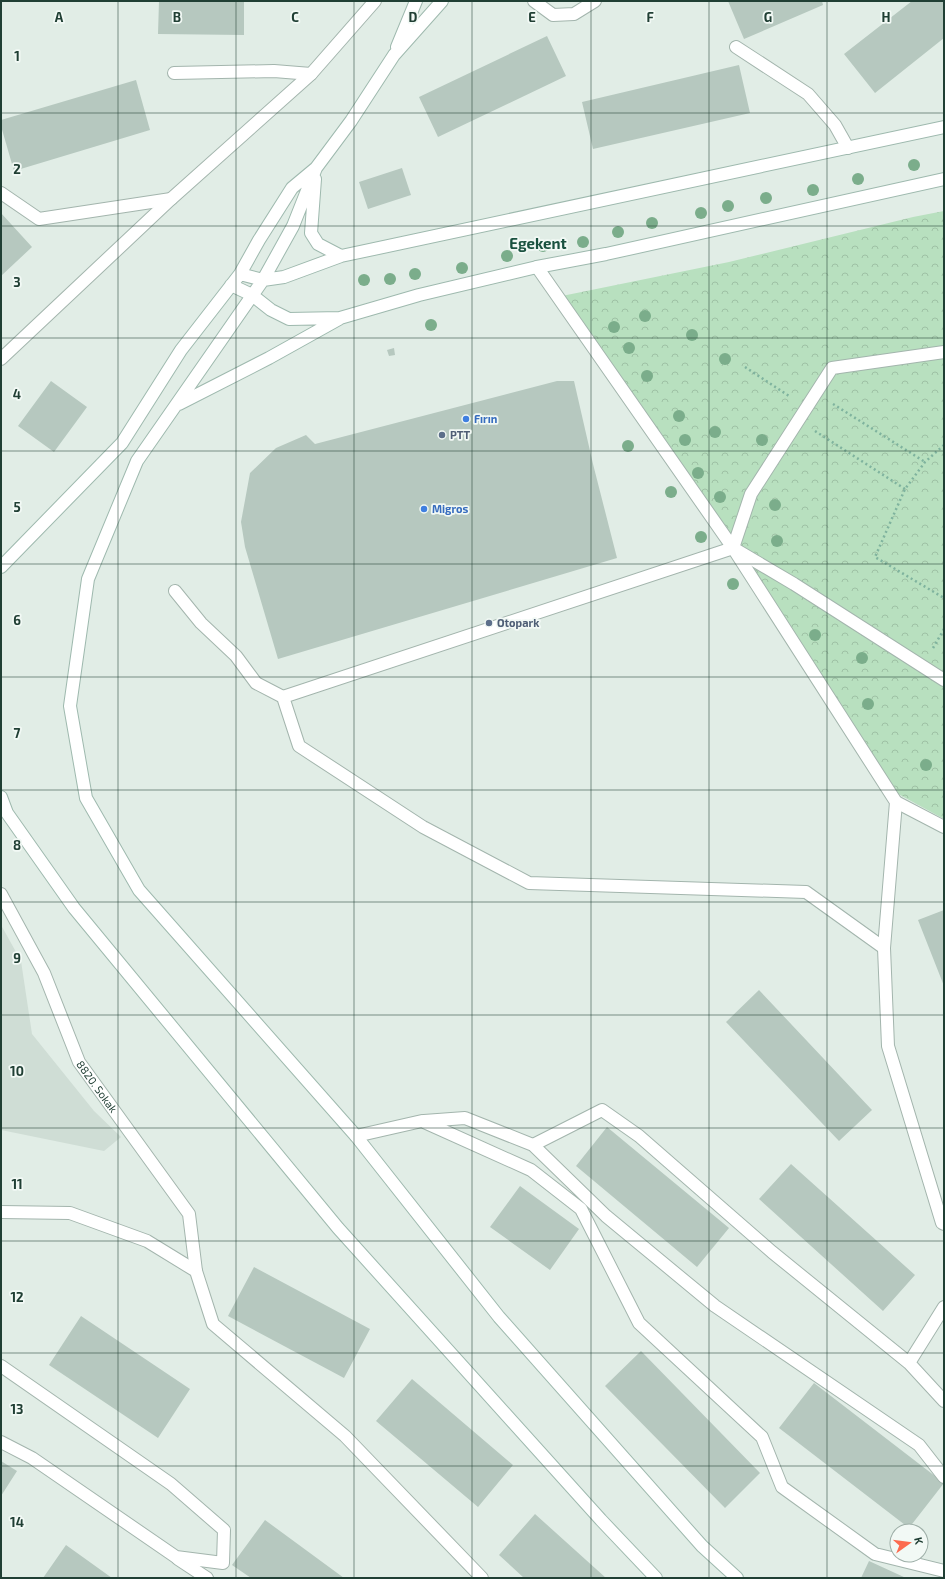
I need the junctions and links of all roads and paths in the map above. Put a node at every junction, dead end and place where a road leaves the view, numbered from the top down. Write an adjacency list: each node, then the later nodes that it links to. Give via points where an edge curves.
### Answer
1 (375, 1): 9 (street)
2 (416, 1): 7 (street)
3 (442, 1): 7 (street)
4 (534, 1): 5 (street, via 553,14 574,14)
5 (595, 1)
6 (736, 47): 11 (street, via 808,94 835,125)
7 (394, 55): 12 (street, via 351,121)
8 (174, 73): 9 (street, via 274,71)
9 (311, 74): 15 (street)
10 (944, 127): 11 (street)
11 (848, 148): 16 (street)
12 (316, 168): 16 (street, via 311,234 318,244); 18 (street, via 292,188); 19 (street, via 293,226)
13 (944, 179): 17 (street)
14 (1, 193): 15 (street, via 39,219)
15 (171, 199): 24 (street)
16 (341, 256): 19 (street, via 284,277)
17 (538, 268): 22 (street, via 419,295); 33 (street)
18 (240, 274): 19 (street); 20 (street)
19 (263, 280): 21 (street)
20 (231, 285): 21 (street); 34 (street, via 181,350 122,443)
21 (252, 295): 22 (street, via 271,310 289,319); 27 (street)
22 (340, 318): 27 (street)
23 (944, 352): 26 (street, via 832,368)
24 (1, 359)
25 (745, 367): 28 (path)
26 (815, 393): 28 (street); 31 (path)
27 (178, 405): 45 (street, via 137,461 88,579 70,706 86,798 139,890)
28 (806, 408): 29 (street)
29 (798, 420): 32 (path); 33 (street, via 751,494)
30 (944, 445): 31 (path)
31 (925, 462): 32 (path)
32 (905, 489): 36 (path, via 874,557)
33 (734, 548): 37 (street); 38 (street); 40 (street)
34 (1, 566)
35 (175, 591): 38 (street, via 201,623 236,656 256,683)
36 (944, 598)
37 (944, 680)
38 (283, 697): 43 (street, via 299,746 423,827 529,883 806,892)
39 (1, 797): 60 (street, via 7,813 74,908 338,1228)
40 (896, 802): 41 (street); 43 (street)
41 (944, 828)
42 (1, 894): 49 (street, 8820. Sokak, via 44,973 79,1062 189,1214)
43 (884, 948): 48 (street, via 888,1046)
44 (422, 1121): 45 (street); 46 (street, via 465,1118); 57 (street, via 531,1170 580,1208 639,1323 762,1437 782,1487 875,1554)
45 (356, 1136): 61 (street, via 499,1317 702,1546)
46 (533, 1145): 51 (street, via 602,1110 638,1136 772,1252); 55 (street, via 606,1216 715,1306 919,1446)
47 (1, 1212): 49 (street, via 70,1213 147,1241)
48 (944, 1224)
49 (196, 1271): 59 (street, 8820. Sokak, via 213,1324 345,1436)
50 (944, 1307): 51 (street)
51 (909, 1363): 53 (street)
52 (1, 1366): 56 (street, via 170,1484 224,1530 223,1563)
53 (944, 1401)
54 (1, 1442): 56 (street, via 32,1458)
55 (944, 1477)
56 (176, 1557): 58 (street)
57 (944, 1570)
58 (206, 1578)
59 (482, 1578)
60 (656, 1578)
61 (737, 1578)

